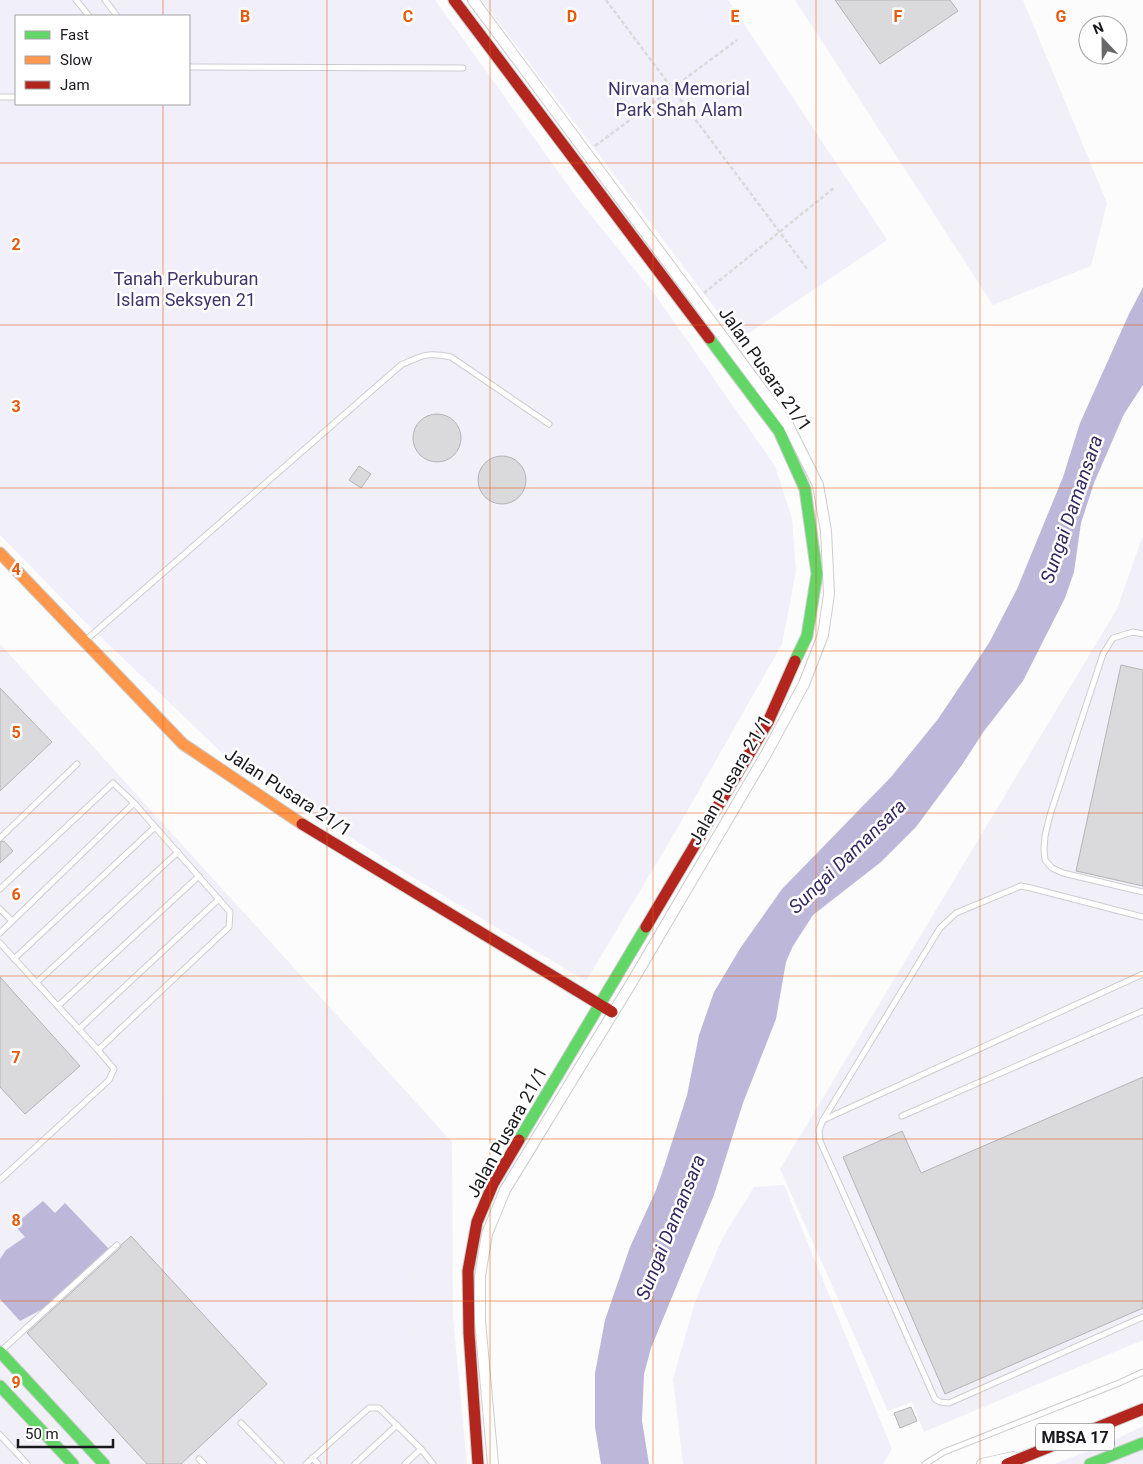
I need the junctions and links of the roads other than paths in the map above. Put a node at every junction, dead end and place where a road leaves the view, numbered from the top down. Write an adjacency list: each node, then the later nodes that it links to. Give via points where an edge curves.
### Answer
1 (76, 0): 5 (lane)
2 (105, 0): 6 (lane)
3 (454, 0): 32 (street, Jalan Pusara 21/1, via 779,431 805,488 816,574 807,636 768,722)
4 (473, 0): 35 (street, Jalan Pusara 21/1, via 788,425 818,485 826,531 829,594 823,635 804,684 697,874)
5 (88, 15)
6 (116, 15)
7 (190, 67): 8 (lane)
8 (463, 68)
9 (0, 97): 10 (lane)
10 (15, 97)
11 (549, 424): 14 (lane, via 451,357 424,354 401,365)
12 (0, 553): 14 (street, Jalan Pusara 21/1)
13 (1143, 634): 22 (lane, via 1133,632 1113,638 1103,654 1050,815 1044,850 1045,860 1063,873)
14 (84, 642): 32 (street, Jalan Pusara 21/1, via 183,744 324,838)
15 (77, 764): 18 (lane)
16 (134, 803): 17 (lane); 21 (lane, via 113,783); 26 (lane)
17 (155, 827): 19 (lane); 29 (lane)
18 (0, 838)
19 (178, 852): 20 (lane); 31 (lane)
20 (199, 876): 23 (lane); 33 (lane)
21 (0, 889)
22 (1143, 892)
23 (219, 899): 36 (lane); 37 (lane, via 230,912 228,926)
24 (0, 909): 26 (lane)
25 (1143, 917): 39 (lane, via 1020,886 956,913 940,928)
26 (12, 922): 27 (lane)
27 (0, 933)
28 (0, 943): 29 (lane)
29 (14, 959): 31 (lane)
30 (1143, 974): 39 (lane)
31 (36, 983): 33 (lane)
32 (601, 1005): 35 (street, Jalan Pusara 21/1); 65 (street, Jalan Pusara 21/1, via 494,1184 477,1222 468,1271)
33 (58, 1006): 36 (lane)
34 (1143, 1011): 38 (lane)
35 (612, 1012): 66 (street, Jalan Pusara 21/1, via 505,1190 487,1234 480,1276 480,1321)
36 (79, 1029): 37 (lane)
37 (98, 1050): 40 (lane, via 114,1069 109,1080)
38 (902, 1116)
39 (823, 1120): 42 (lane, via 819,1130 820,1141 935,1399 949,1403)
40 (0, 1180)
41 (117, 1245): 43 (lane)
42 (1143, 1317)
43 (0, 1352): 57 (street)
44 (1143, 1372): 67 (lane, via 944,1452)
45 (0, 1386): 56 (street)
46 (1143, 1409): 51 (street, MBSA 17)
47 (241, 1423): 59 (lane)
48 (397, 1426): 52 (lane); 53 (lane, via 379,1408 369,1408); 62 (lane)
49 (0, 1435): 55 (lane)
50 (1143, 1443): 70 (street, MBSA 17)
51 (1045, 1449): 68 (street); 69 (street, MBSA 17)
52 (421, 1450): 63 (lane); 64 (lane)
53 (312, 1458): 60 (lane); 61 (lane)
54 (199, 1459): 58 (lane)
55 (26, 1464)
56 (73, 1464)
57 (104, 1464)
58 (204, 1464)
59 (281, 1464)
60 (306, 1464)
61 (318, 1464)
62 (355, 1464)
63 (405, 1464)
64 (433, 1464)
65 (478, 1464)
66 (494, 1464)
67 (925, 1464)
68 (982, 1464)
69 (1007, 1464)
70 (1090, 1464)

